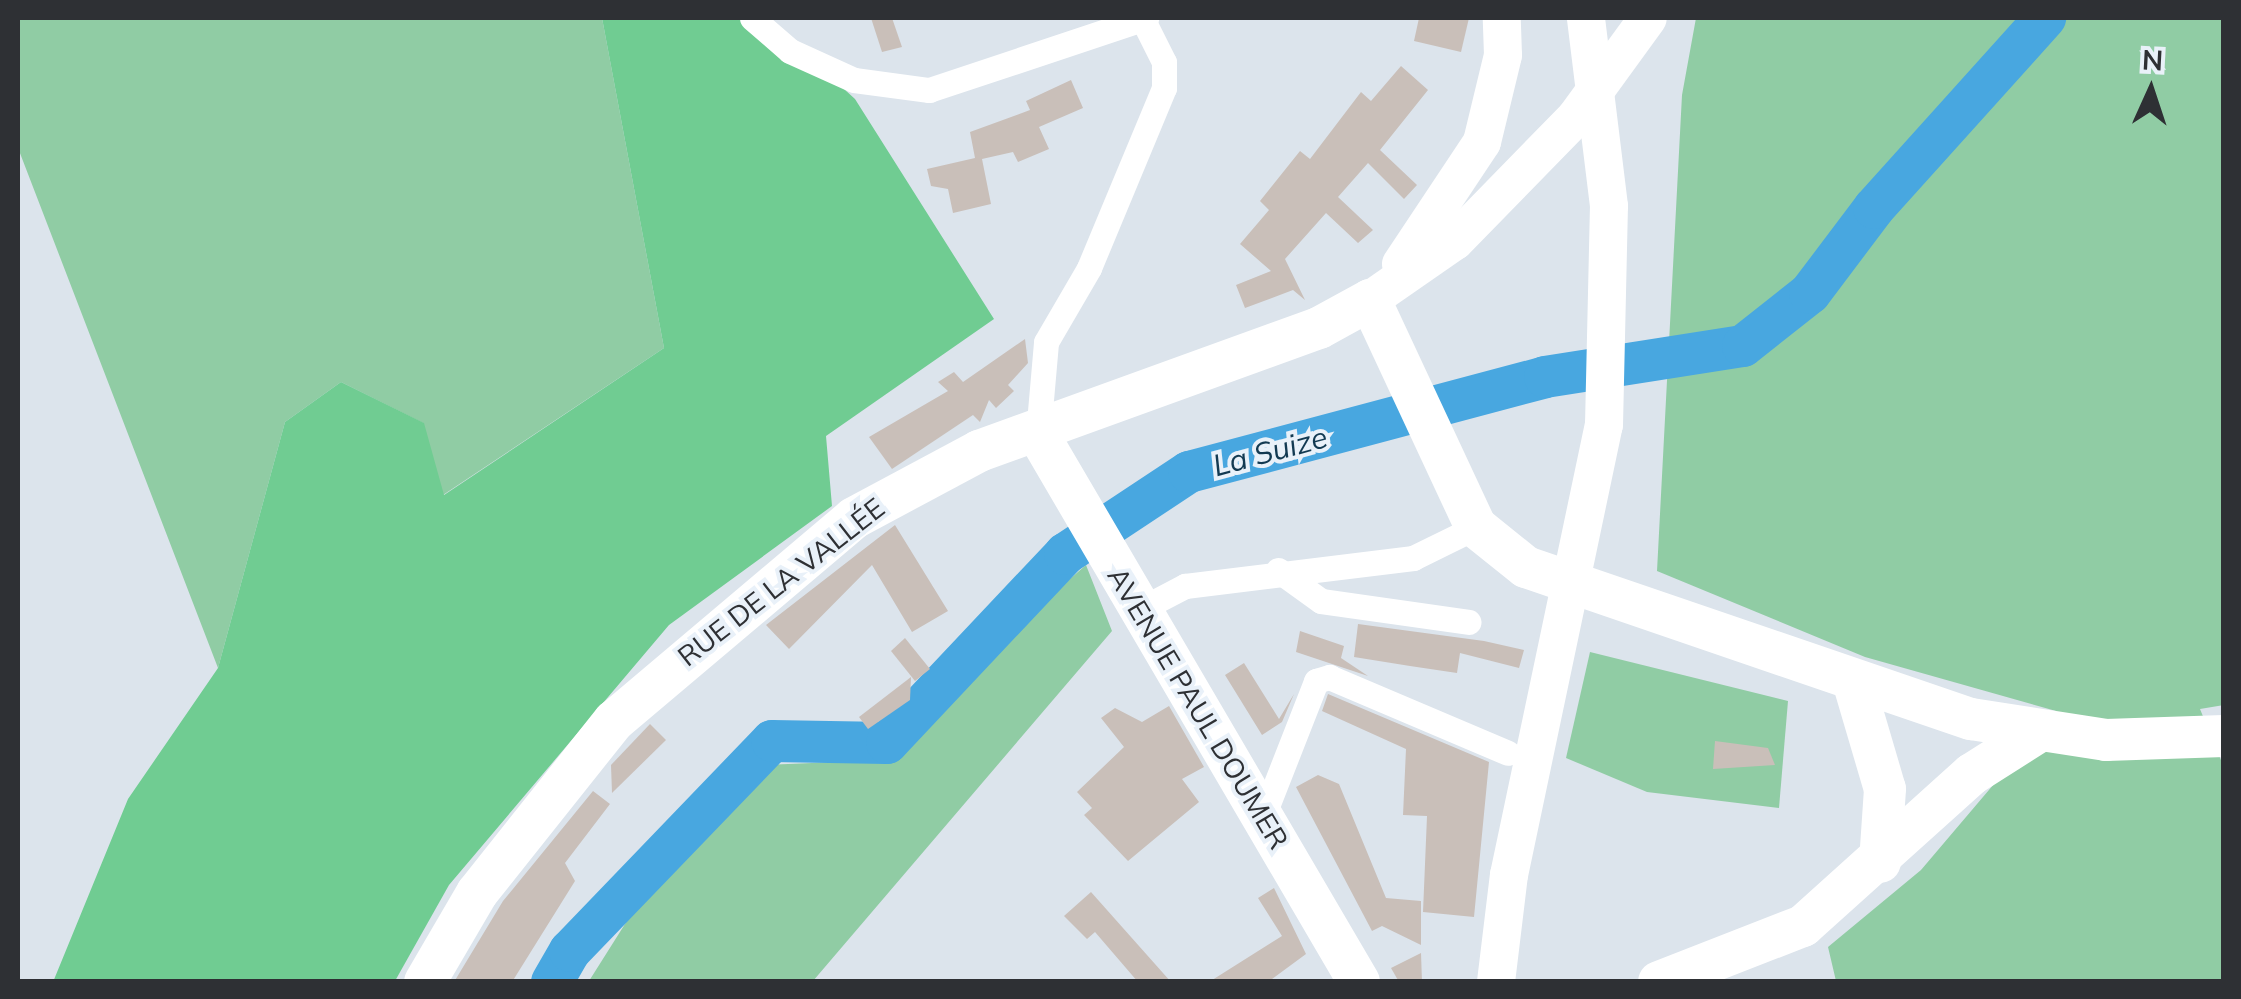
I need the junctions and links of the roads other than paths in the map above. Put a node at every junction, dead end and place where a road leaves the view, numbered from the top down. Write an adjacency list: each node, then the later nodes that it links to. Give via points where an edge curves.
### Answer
1 (752, 18): 4 (street, via 790,50 854,80 929,90)
2 (1502, 18): 6 (main road, via 1503,55 1482,142 1429,230)
3 (1648, 18): 6 (main road, via 1576,117 1455,241)
4 (1144, 19): 7 (street, via 1164,62 1164,88 1089,268 1046,342)
5 (1587, 20): 20 (main road, via 1606,153 1608,366 1584,547 1509,875)
6 (1370, 300): 7 (main road, RUE DE LA VALLÉE, via 1319,328); 8 (main road)
7 (1038, 434): 10 (main road, AVENUE PAUL DOUMER); 18 (main road, RUE DE LA VALLÉE, via 934,470 854,518 663,676 550,794)
8 (1476, 527): 9 (street, via 1413,558); 12 (main road, via 1526,567)
9 (1278, 570): 10 (street, via 1185,586); 11 (street, via 1321,601)
10 (1139, 610): 16 (main road, AVENUE PAUL DOUMER)
11 (1470, 622)
12 (1854, 684): 13 (main road); 17 (main road, via 1885,788)
13 (2035, 734): 14 (main road); 17 (main road, via 1972,774)
14 (2224, 736)
15 (1508, 754): 16 (street, via 1329,677 1316,681)
16 (1264, 814): 19 (main road, AVENUE PAUL DOUMER)
17 (1880, 862): 21 (main road, via 1803,926)
18 (425, 982)
19 (1359, 982)
20 (1496, 982)
21 (1659, 982)

